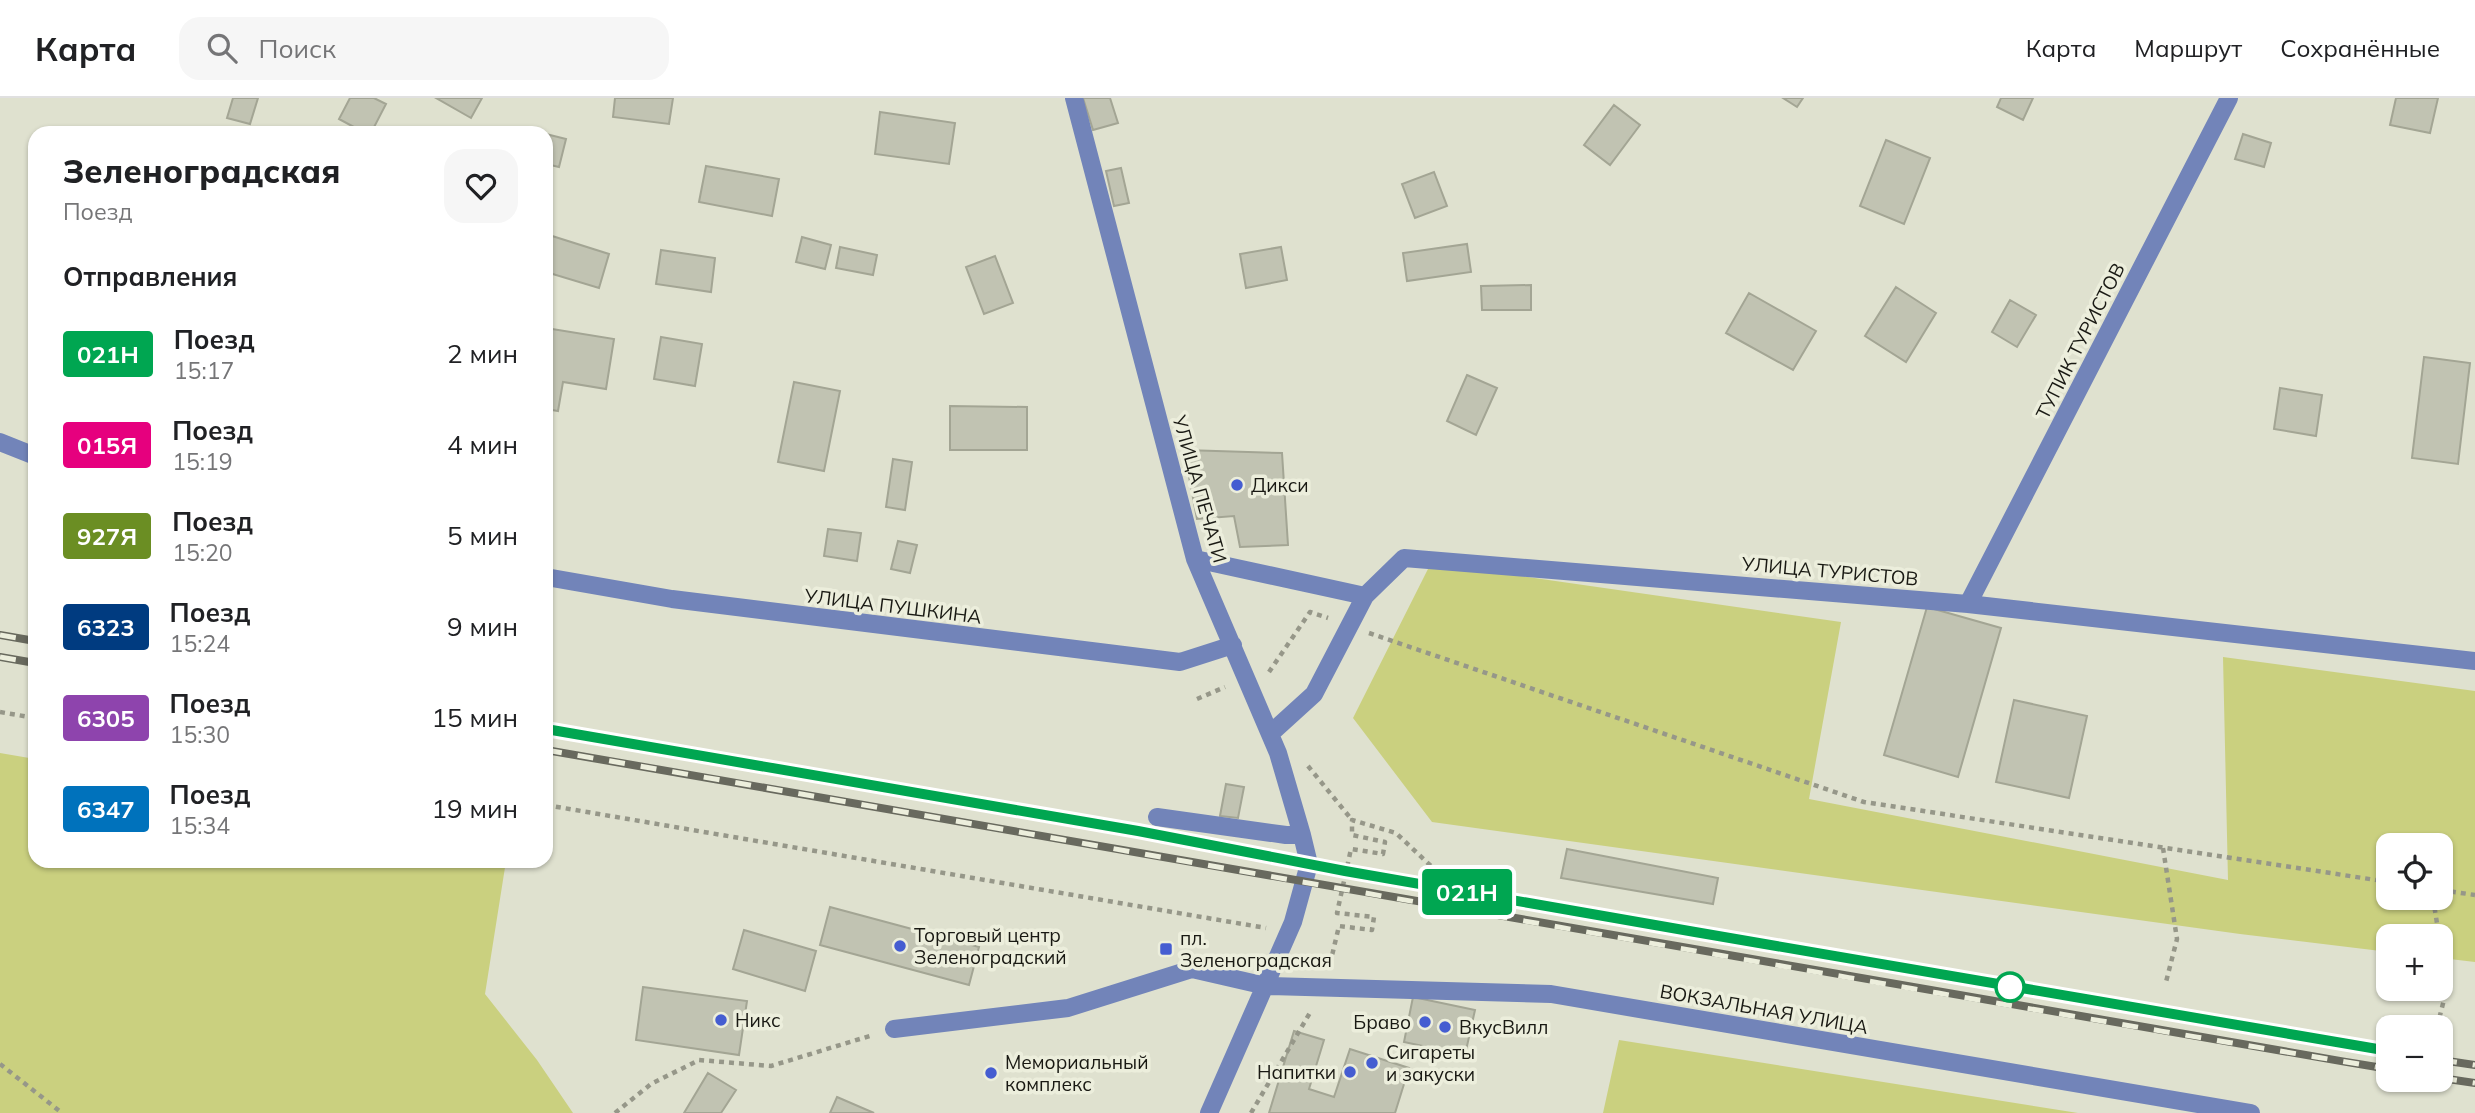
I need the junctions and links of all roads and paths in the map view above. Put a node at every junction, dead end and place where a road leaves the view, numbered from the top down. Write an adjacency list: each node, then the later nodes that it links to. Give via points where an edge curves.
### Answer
1 (1074, 98): 5 (street, УЛИЦА ПЕЧАТИ)
2 (2229, 98): 8 (street, ТУПИК ТУРИСТОВ)
3 (0, 442): 4 (street)
4 (28, 453)
5 (1195, 559): 7 (street); 10 (street, УЛИЦА ПЕЧАТИ)
6 (553, 578): 10 (street, УЛИЦА ПУШКИНА, via 672,599 1180,663)
7 (1365, 596): 8 (street, УЛИЦА ТУРИСТОВ, via 1404,558); 9 (street, УЛИЦА ТУРИСТОВ)
8 (1968, 604): 11 (street, УЛИЦА ТУРИСТОВ)
9 (1350, 626): 12 (path, via 1310,612 1270,672); 16 (street, УЛИЦА ТУРИСТОВ, via 1314,694); 20 (path, via 1864,802)
10 (1233, 645): 12 (street, УЛИЦА ПЕЧАТИ)
11 (2475, 662)
12 (1246, 678): 13 (path); 16 (street, УЛИЦА ПЕЧАТИ)
13 (1197, 699)
14 (0, 712): 15 (path)
15 (28, 717)
16 (1270, 734): 19 (street, УЛИЦА ПЕЧАТИ)
17 (553, 806): 25 (path)
18 (1157, 817): 19 (street)
19 (1302, 835): 27 (street, УЛИЦА ПЕЧАТИ, via 1308,864 1305,882)
20 (2163, 848): 22 (path); 26 (path, via 2177,939)
21 (1432, 867): 28 (path, via 1396,833 1352,820 1352,835 1385,842 1383,854 1351,849 1337,913 1374,917 1372,930 1339,926)
22 (2376, 880)
23 (2453, 892): 24 (path)
24 (2475, 895)
25 (1273, 930)
26 (2166, 982)
27 (1266, 986): 28 (street, ВОКЗАЛЬНАЯ УЛИЦА); 29 (street, ВОКЗАЛЬНАЯ УЛИЦА, via 1192,969 1068,1008); 33 (street, УЛИЦА ПЕЧАТИ)
28 (1325, 987): 34 (path); 35 (street, ВОКЗАЛЬНАЯ УЛИЦА, via 1551,994)
29 (894, 1028): 32 (path, via 771,1066 699,1060 651,1084)
30 (0, 1064): 31 (path)
31 (62, 1113)
32 (615, 1113)
33 (1209, 1113)
34 (1251, 1113)
35 (2250, 1113)

